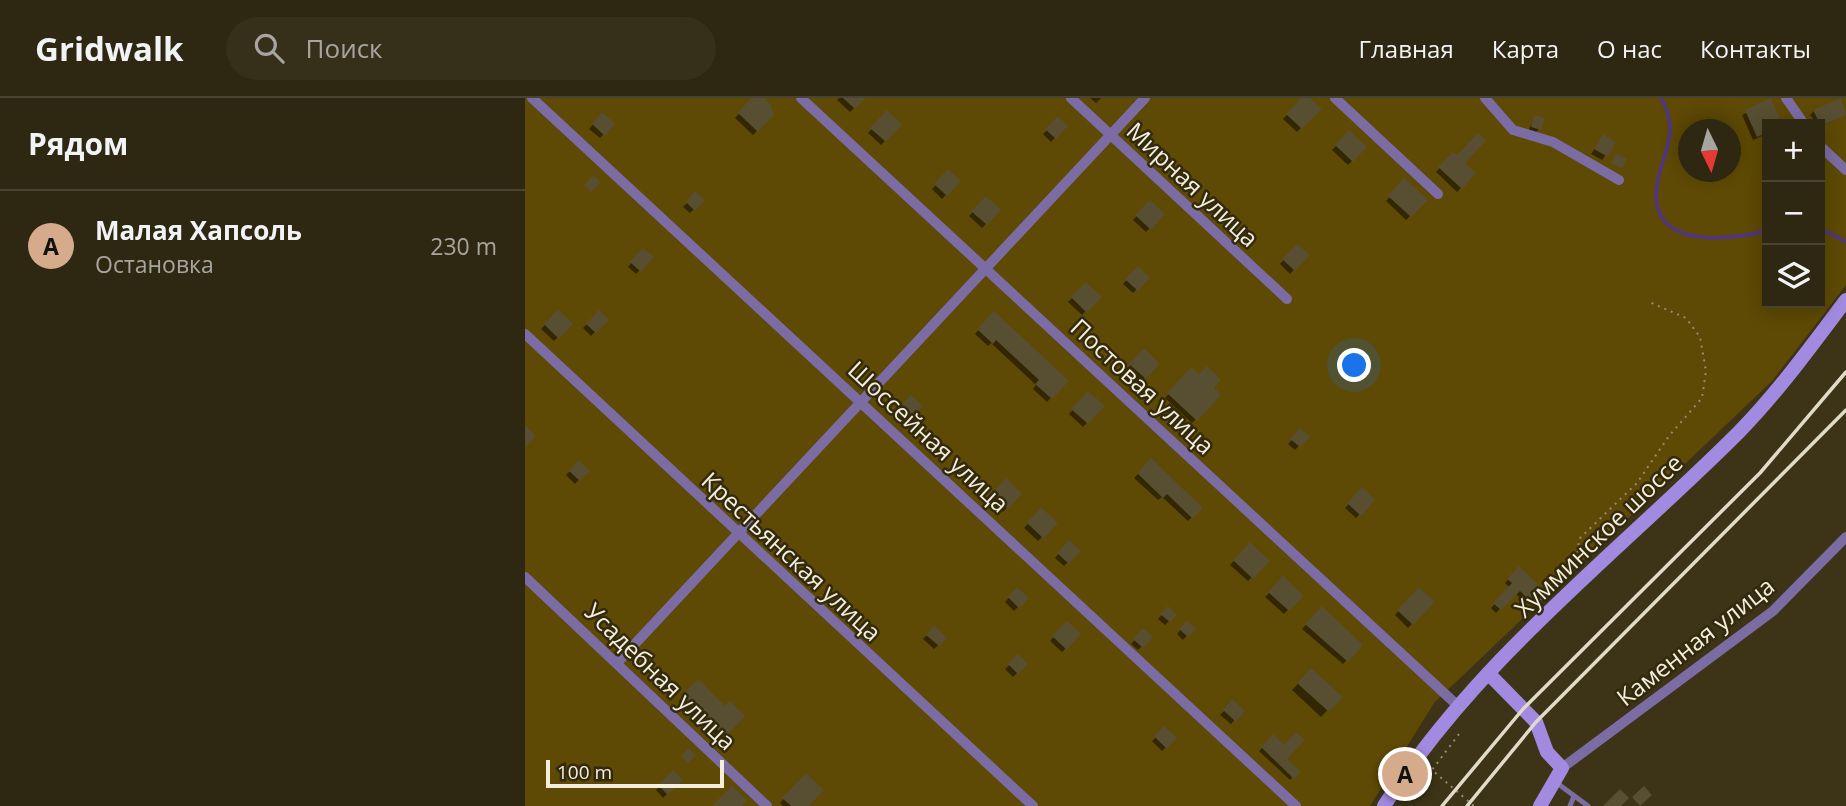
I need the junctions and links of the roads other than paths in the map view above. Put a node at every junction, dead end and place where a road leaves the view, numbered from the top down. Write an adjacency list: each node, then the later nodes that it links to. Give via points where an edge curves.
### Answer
1 (532, 98): 18 (street, Шоссейная улица)
2 (801, 98): 14 (street, Постовая улица)
3 (1071, 98): 9 (street, Мирная улица)
4 (1145, 98): 9 (street)
5 (1485, 98): 12 (street, via 1513,130 1553,142)
6 (1786, 98): 8 (street)
7 (1343, 101): 13 (street)
8 (1801, 119)
9 (1109, 136): 14 (street); 15 (street, Мирная улица)
10 (1825, 151): 11 (street)
11 (1846, 170)
12 (1619, 180)
13 (1438, 194)
14 (986, 268): 18 (street); 24 (street, Постовая улица)
15 (1287, 299)
16 (1846, 300): 23 (main road, Хумминское шоссе, via 1788,378 1740,430)
17 (525, 334): 19 (street, Крестьянская улица)
18 (861, 402): 19 (street); 30 (street, Шоссейная улица)
19 (737, 535): 22 (street); 29 (street, Крестьянская улица)
20 (1846, 537): 25 (street, Каменная улица, via 1773,611)
21 (525, 577): 22 (street, Усадебная улица)
22 (618, 662): 28 (street, Усадебная улица)
23 (1488, 673): 24 (main road, Хумминское шоссе); 25 (main road, via 1537,722 1547,752)
24 (1457, 705): 31 (main road, Хумминское шоссе)
25 (1562, 768): 26 (main road)
26 (1555, 781): 27 (lane); 32 (main road)
27 (1574, 796): 33 (lane); 34 (lane)
28 (767, 806)
29 (1033, 806)
30 (1296, 806)
31 (1384, 806)
32 (1540, 806)
33 (1570, 806)
34 (1588, 806)

